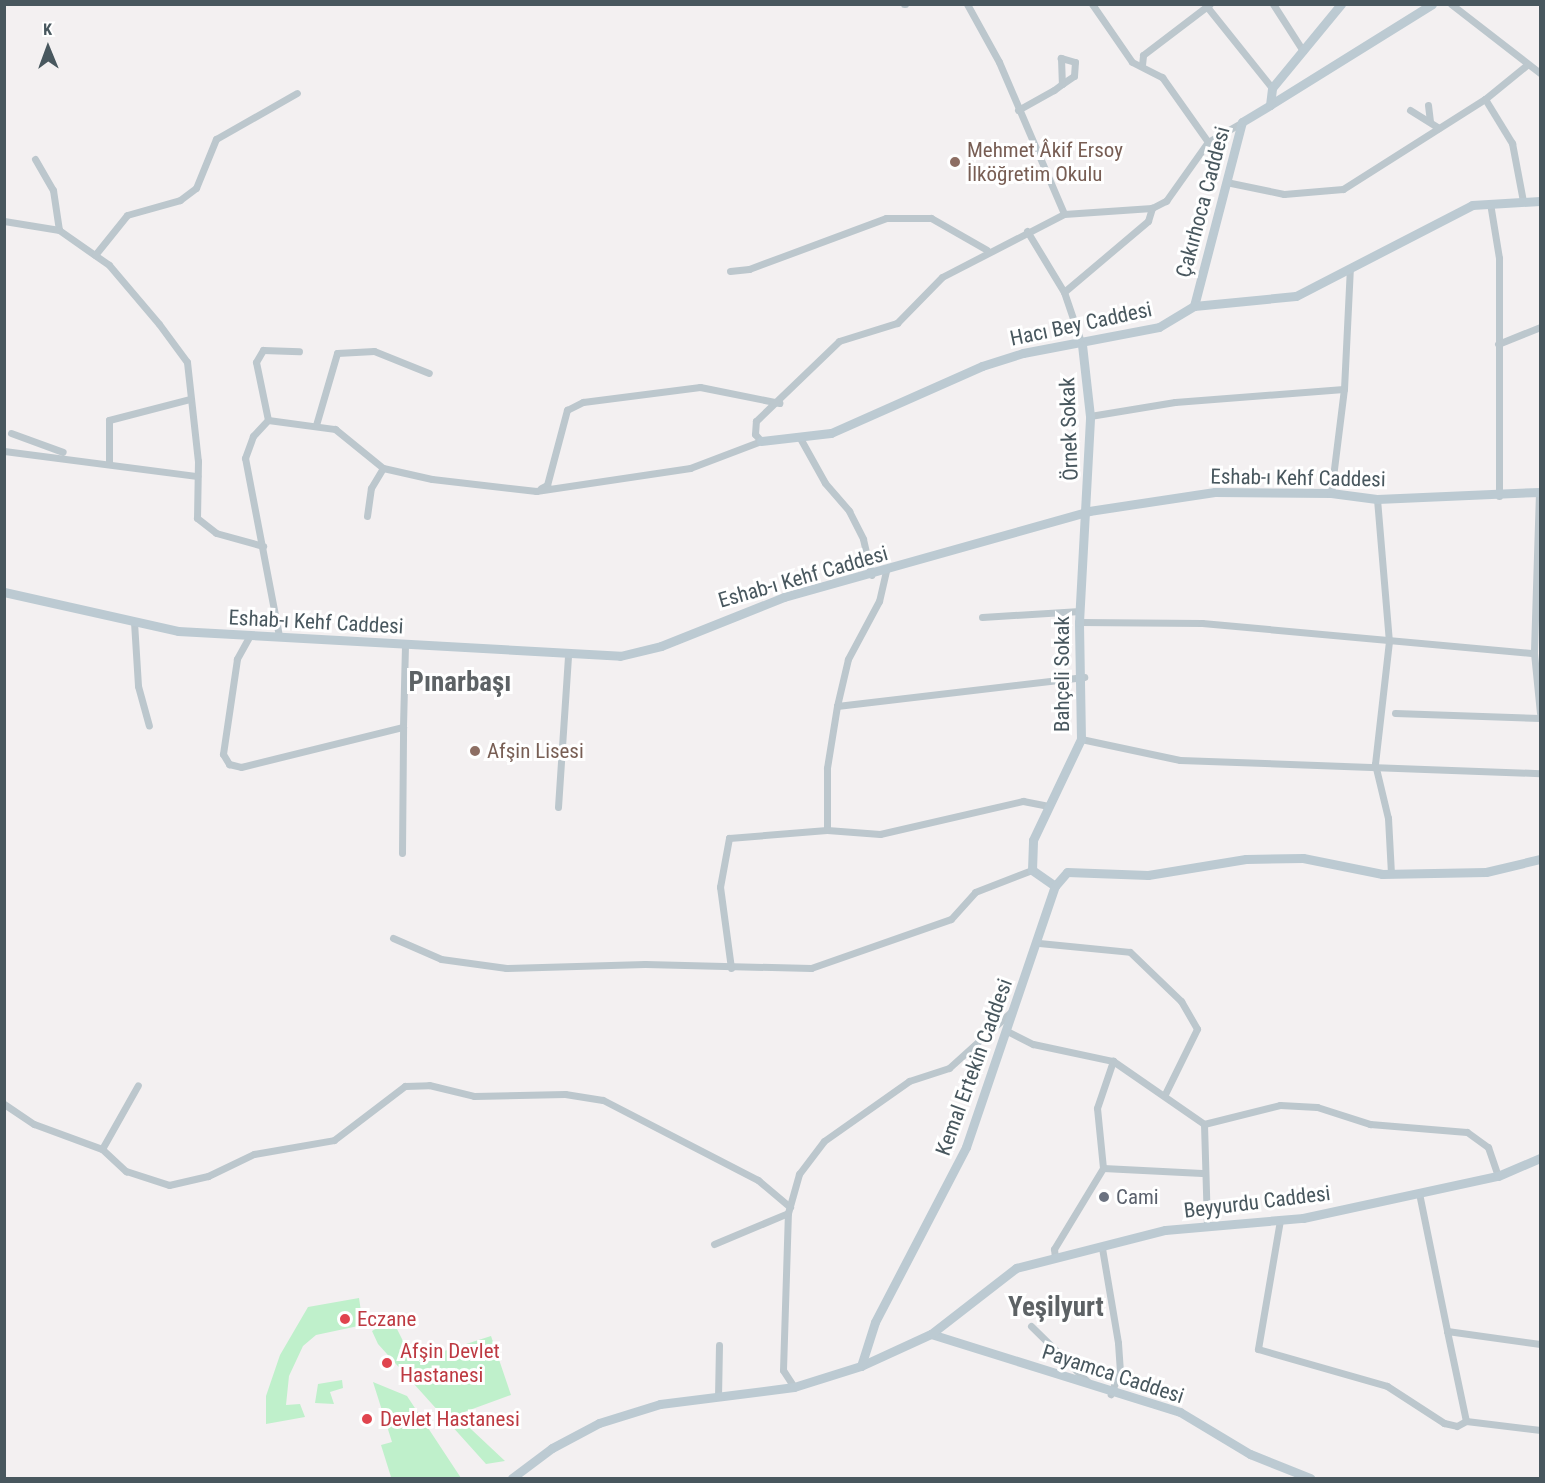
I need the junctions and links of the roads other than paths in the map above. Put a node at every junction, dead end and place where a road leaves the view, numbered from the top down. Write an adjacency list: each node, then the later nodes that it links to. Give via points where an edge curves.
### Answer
1 (967, 4): 18 (street)
2 (1092, 4): 10 (street, via 1132,62)
3 (1272, 4): 8 (street)
4 (1341, 4): 8 (street)
5 (1432, 4): 16 (street, Çakırhoca Caddesi)
6 (1451, 4): 9 (street)
7 (1209, 6): 10 (street, via 1143,55); 13 (street)
8 (1303, 51): 13 (street)
9 (1528, 64): 11 (street); 15 (street)
10 (1142, 65): 23 (street, via 1162,77)
11 (1540, 73)
12 (1062, 84): 12 (street, via 1074,76 1075,62 1061,58 1054,67); 18 (street)
13 (1272, 88): 16 (street)
14 (297, 93): 35 (street, via 216,139 195,188 180,200 127,215 111,229)
15 (1485, 99): 22 (street); 26 (street, via 1512,143)
16 (1270, 105): 21 (street, Çakırhoca Caddesi)
17 (1428, 105): 20 (street)
18 (1018, 110): 30 (street)
19 (1410, 110): 20 (street)
20 (1431, 121): 22 (street)
21 (1242, 122): 23 (street); 25 (street, Çakırhoca Caddesi)
22 (1439, 128): 25 (street, via 1343,189 1284,194)
23 (1208, 142): 29 (street, via 1166,201)
24 (35, 159): 32 (street, via 53,190)
25 (1226, 182): 39 (street, Çakırhoca Caddesi)
26 (1523, 201): 27 (street, Hacı Bey Caddesi); 28 (street, Hacı Bey Caddesi)
27 (1540, 201)
28 (1490, 203): 36 (street, Hacı Bey Caddesi, via 1472,205); 41 (street, via 1499,258)
29 (1152, 208): 30 (street); 38 (street, via 1148,221)
30 (1064, 214): 33 (street)
31 (4, 221): 32 (street)
32 (59, 230): 35 (street)
33 (1027, 231): 34 (street); 38 (street)
34 (987, 250): 37 (street, via 931,218 886,218 749,269); 47 (street, via 942,277 897,323 839,341)
35 (95, 255): 46 (street, via 124,282 187,362)
36 (1350, 268): 39 (street, Hacı Bey Caddesi, via 1296,296); 45 (street)
37 (730, 271)
38 (1064, 292): 42 (street)
39 (1194, 306): 42 (street, Hacı Bey Caddesi, via 1159,327)
40 (1540, 327): 41 (street)
41 (1497, 344): 62 (street)
42 (1082, 345): 48 (street, Örnek Sokak); 52 (street, Hacı Bey Caddesi, via 992,363 856,424)
43 (299, 351): 49 (street, via 263,350 256,362)
44 (429, 373): 50 (street, via 374,351 337,353)
45 (1344, 389): 48 (street, via 1175,402); 61 (street)
46 (190, 399): 56 (street, via 108,420); 58 (street)
47 (779, 403): 53 (street, via 756,421 755,434); 59 (street, via 700,387 583,402 567,410 547,485)
48 (1090, 416): 64 (street, Örnek Sokak)
49 (268, 420): 50 (street); 66 (street, via 253,436 245,458 247,493)
50 (316, 425): 57 (street, via 335,429)
51 (12, 433): 55 (street)
52 (800, 438): 53 (street, Hacı Bey Caddesi); 68 (street, via 825,483 849,510 863,538)
53 (761, 441): 59 (street, via 690,468)
54 (4, 451): 55 (street)
55 (74, 456): 56 (street)
56 (110, 462): 58 (street)
57 (383, 468): 59 (street, via 432,479); 65 (street, via 371,488)
58 (197, 476): 66 (street, via 197,518 216,533)
59 (536, 490)
60 (1540, 492): 62 (street, Eshab-ı Kehf Caddesi); 69 (street)
61 (1330, 493): 63 (street, Eshab-ı Kehf Caddesi); 64 (street, Eshab-ı Kehf Caddesi, via 1215,492)
62 (1499, 496): 63 (street, Eshab-ı Kehf Caddesi)
63 (1377, 499): 77 (street)
64 (1089, 511): 67 (street, Eshab-ı Kehf Caddesi); 71 (street, Bahçeli Sokak)
65 (367, 516)
66 (263, 546): 75 (street)
67 (886, 571): 68 (street, Eshab-ı Kehf Caddesi); 82 (street, via 879,601 848,659)
68 (871, 575): 80 (street, Eshab-ı Kehf Caddesi, via 784,597 661,646 620,656)
69 (1539, 583): 79 (street)
70 (4, 592): 73 (street, Eshab-ı Kehf Caddesi)
71 (1080, 611): 72 (street); 74 (street, Bahçeli Sokak)
72 (982, 617)
73 (134, 622): 76 (street, Eshab-ı Kehf Caddesi); 86 (street, via 138,686)
74 (1080, 622): 77 (street, via 1202,623); 81 (street, Bahçeli Sokak)
75 (279, 636): 76 (street, Eshab-ı Kehf Caddesi); 78 (street, Eshab-ı Kehf Caddesi)
76 (249, 637): 87 (street, via 237,659 232,687 223,754 229,764 241,767)
77 (1389, 641): 79 (street); 89 (street)
78 (405, 645): 80 (street, Eshab-ı Kehf Caddesi); 87 (street)
79 (1534, 653): 84 (street)
80 (568, 656): 92 (street)
81 (1084, 677): 82 (street); 88 (street, Bahçeli Sokak)
82 (837, 706): 93 (street, via 827,768)
83 (1395, 713): 85 (street)
84 (1540, 713)
85 (1540, 718)
86 (149, 726)
87 (403, 727): 94 (street)
88 (1081, 739): 89 (street, via 1180,760); 91 (street, Bahçeli Sokak)
89 (1375, 764): 90 (street); 97 (street, via 1388,818)
90 (1540, 773)
91 (1049, 806): 93 (street, via 1023,801 880,834); 96 (street, Bahçeli Sokak, via 1033,840)
92 (558, 807)
93 (828, 830): 101 (street, via 729,838 720,887)
94 (402, 853)
95 (1540, 859): 97 (street, via 1486,872)
96 (1032, 870): 98 (street); 101 (street, via 975,892 951,919 811,968)
97 (1391, 874): 98 (street, via 1304,858 1246,859 1148,875 1067,872)
98 (1055, 886): 100 (street, Kemal Ertekin Caddesi)
99 (393, 938): 101 (street, via 441,959 506,968 645,964)
100 (1039, 943): 102 (street, Kemal Ertekin Caddesi); 106 (street, via 1130,952 1182,1001 1197,1029)
101 (731, 968)
102 (1014, 1009): 103 (street, Kemal Ertekin Caddesi); 115 (street, via 949,1068 909,1082 824,1141 799,1174)
103 (1007, 1031): 104 (street, via 1033,1044); 126 (street, Kemal Ertekin Caddesi, via 966,1147 876,1322)
104 (1113, 1061): 106 (street, via 1130,1077); 111 (street, via 1097,1108)
105 (138, 1085): 109 (street)
106 (1165, 1094): 108 (street)
107 (4, 1104): 109 (street, via 34,1124)
108 (1204, 1124): 112 (street); 113 (street, via 1280,1104 1317,1107 1370,1124 1467,1132 1488,1147)
109 (102, 1149): 115 (street, via 126,1171 155,1182 184,1184 254,1154 334,1140 405,1086 429,1085 474,1096 565,1094 603,1100 758,1180)
110 (1540, 1158): 113 (street, Beyyurdu Caddesi)
111 (1103, 1168): 112 (street); 120 (street, via 1054,1249)
112 (1202, 1173): 117 (street)
113 (1498, 1176): 114 (street, Beyyurdu Caddesi)
114 (1419, 1193): 116 (street, Beyyurdu Caddesi); 122 (street)
115 (789, 1210): 118 (street); 127 (street, via 783,1370)
116 (1280, 1220): 117 (street, Beyyurdu Caddesi); 131 (street, via 1258,1348 1388,1386 1444,1423 1457,1426)
117 (1207, 1227): 119 (street, Beyyurdu Caddesi, via 1165,1230)
118 (714, 1244)
119 (1102, 1248): 120 (street, Beyyurdu Caddesi); 129 (street, via 1120,1370)
120 (1055, 1258): 123 (street, Beyyurdu Caddesi, via 1016,1268)
121 (1031, 1326): 128 (street)
122 (1447, 1331): 124 (street); 131 (street)
123 (931, 1334): 126 (street, Beyyurdu Caddesi); 128 (street, Payamca Caddesi)
124 (1540, 1344)
125 (719, 1345): 130 (street)
126 (861, 1366): 127 (street)
127 (794, 1388): 130 (street)
128 (1095, 1389): 129 (street, Payamca Caddesi)
129 (1111, 1394): 134 (street, Payamca Caddesi, via 1180,1413 1250,1454)
130 (717, 1397): 133 (street, via 660,1404 599,1423 552,1448)
131 (1466, 1421): 132 (street)
132 (1540, 1430)
133 (512, 1479)
134 (1310, 1479)

